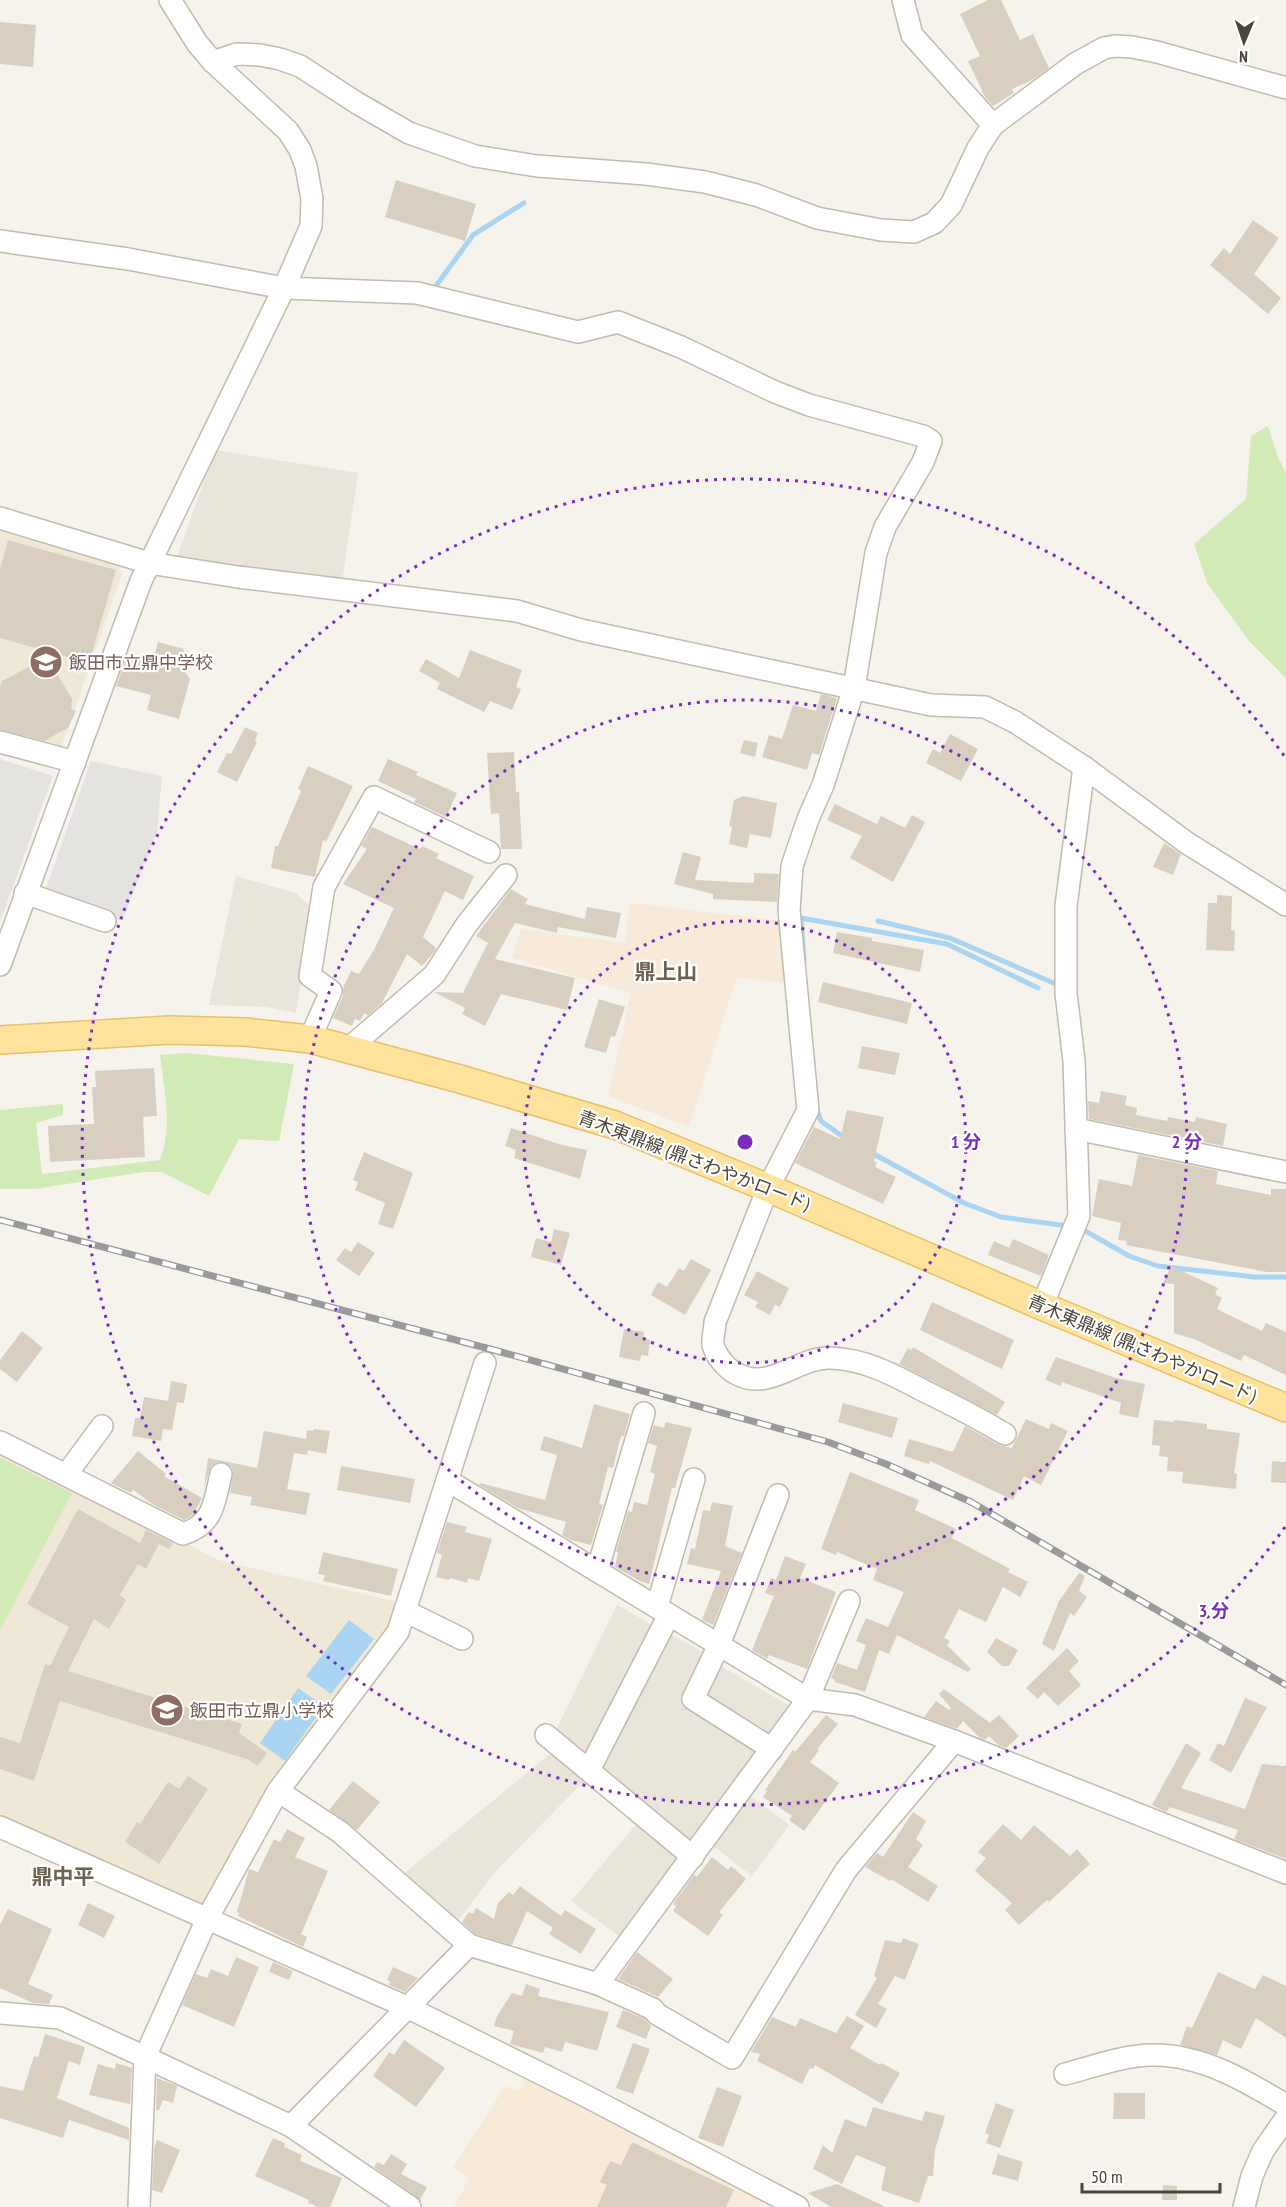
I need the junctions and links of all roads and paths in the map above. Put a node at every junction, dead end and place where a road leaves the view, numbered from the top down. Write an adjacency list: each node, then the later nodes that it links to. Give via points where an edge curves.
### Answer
1 (170, 0): 3 (street)
2 (903, 0): 5 (street, via 912,35)
3 (213, 62): 5 (street, via 237,54 260,55 300,66 409,133 476,156 537,166 705,182 756,195 817,218 881,230 914,232 934,224 951,205); 7 (street, via 288,131 306,166 312,199 310,226)
4 (1286, 88): 5 (street, via 1157,52 1115,46 1075,64)
5 (993, 125)
6 (0, 241): 7 (street, via 128,259)
7 (284, 288): 9 (street); 10 (street, via 417,293 578,332 618,322 809,405 931,441 885,527 876,553)
8 (0, 518): 9 (street)
9 (149, 563): 10 (street, via 517,611 580,630); 12 (street)
10 (854, 688): 13 (street, via 931,705 985,707); 25 (street, via 792,866 789,910 808,1110)
11 (0, 742): 12 (street)
12 (75, 762): 16 (street)
13 (1084, 767): 17 (street, via 1187,843); 23 (street, via 1066,906 1066,993 1074,1060)
14 (489, 852): 20 (street, via 374,797 324,886 310,976 332,991)
15 (506, 875): 22 (street, via 467,924 434,975)
16 (26, 893): 18 (street); 19 (street)
17 (1286, 905)
18 (105, 921)
19 (0, 965)
20 (310, 1039): 21 (main road, 青木東鼎線 (鼎さわやかロード), via 190,1029); 22 (main road, 青木東鼎線 (鼎さわやかロード))
21 (0, 1040)
22 (348, 1049): 25 (main road, 青木東鼎線 (鼎さわやかロード), via 615,1125)
23 (1076, 1129): 24 (street); 26 (street, via 1079,1216)
24 (1286, 1172)
25 (768, 1188): 26 (main road, 青木東鼎線 (鼎さわやかロード)); 31 (street, via 715,1322 713,1345 723,1364 752,1379 769,1378 807,1361 857,1361)
26 (1042, 1306): 28 (main road, 青木東鼎線 (鼎さわやかロード))
27 (486, 1363): 36 (street)
28 (1286, 1408)
29 (644, 1413): 38 (street)
30 (102, 1426): 34 (street)
31 (1005, 1434)
32 (0, 1443): 34 (street)
33 (221, 1474): 34 (street, via 207,1520 196,1530 183,1534)
34 (66, 1475)
35 (694, 1479): 41 (street)
36 (447, 1480): 38 (street); 40 (street)
37 (778, 1495): 43 (street)
38 (597, 1571): 41 (street)
39 (849, 1601): 44 (street)
40 (405, 1611): 42 (street); 49 (street, via 398,1632)
41 (663, 1611): 43 (street); 48 (street)
42 (462, 1639)
43 (719, 1645): 44 (street); 47 (street, via 693,1700)
44 (808, 1700): 46 (street, via 855,1705); 47 (street)
45 (546, 1735): 48 (street)
46 (954, 1741): 52 (street); 55 (street, via 846,1870 732,2058 653,2009)
47 (772, 1749): 51 (street)
48 (589, 1770): 51 (street)
49 (278, 1791): 53 (street); 54 (street, via 340,1832)
50 (0, 1827): 53 (street)
51 (693, 1857): 55 (street)
52 (1286, 1873)
53 (207, 1919): 56 (street); 58 (street)
54 (469, 1945): 55 (street); 56 (street)
55 (598, 1984)
56 (409, 2008): 62 (street); 65 (street)
57 (0, 2013): 58 (street, via 60,2018)
58 (145, 2057): 62 (street); 63 (street)
59 (1065, 2074): 60 (street, via 1134,2057 1170,2056 1242,2078)
60 (1286, 2105)
61 (1286, 2118): 66 (street, via 1263,2151)
62 (291, 2126): 64 (street)
63 (139, 2207)
64 (410, 2207)
65 (798, 2207)
66 (1244, 2207)

